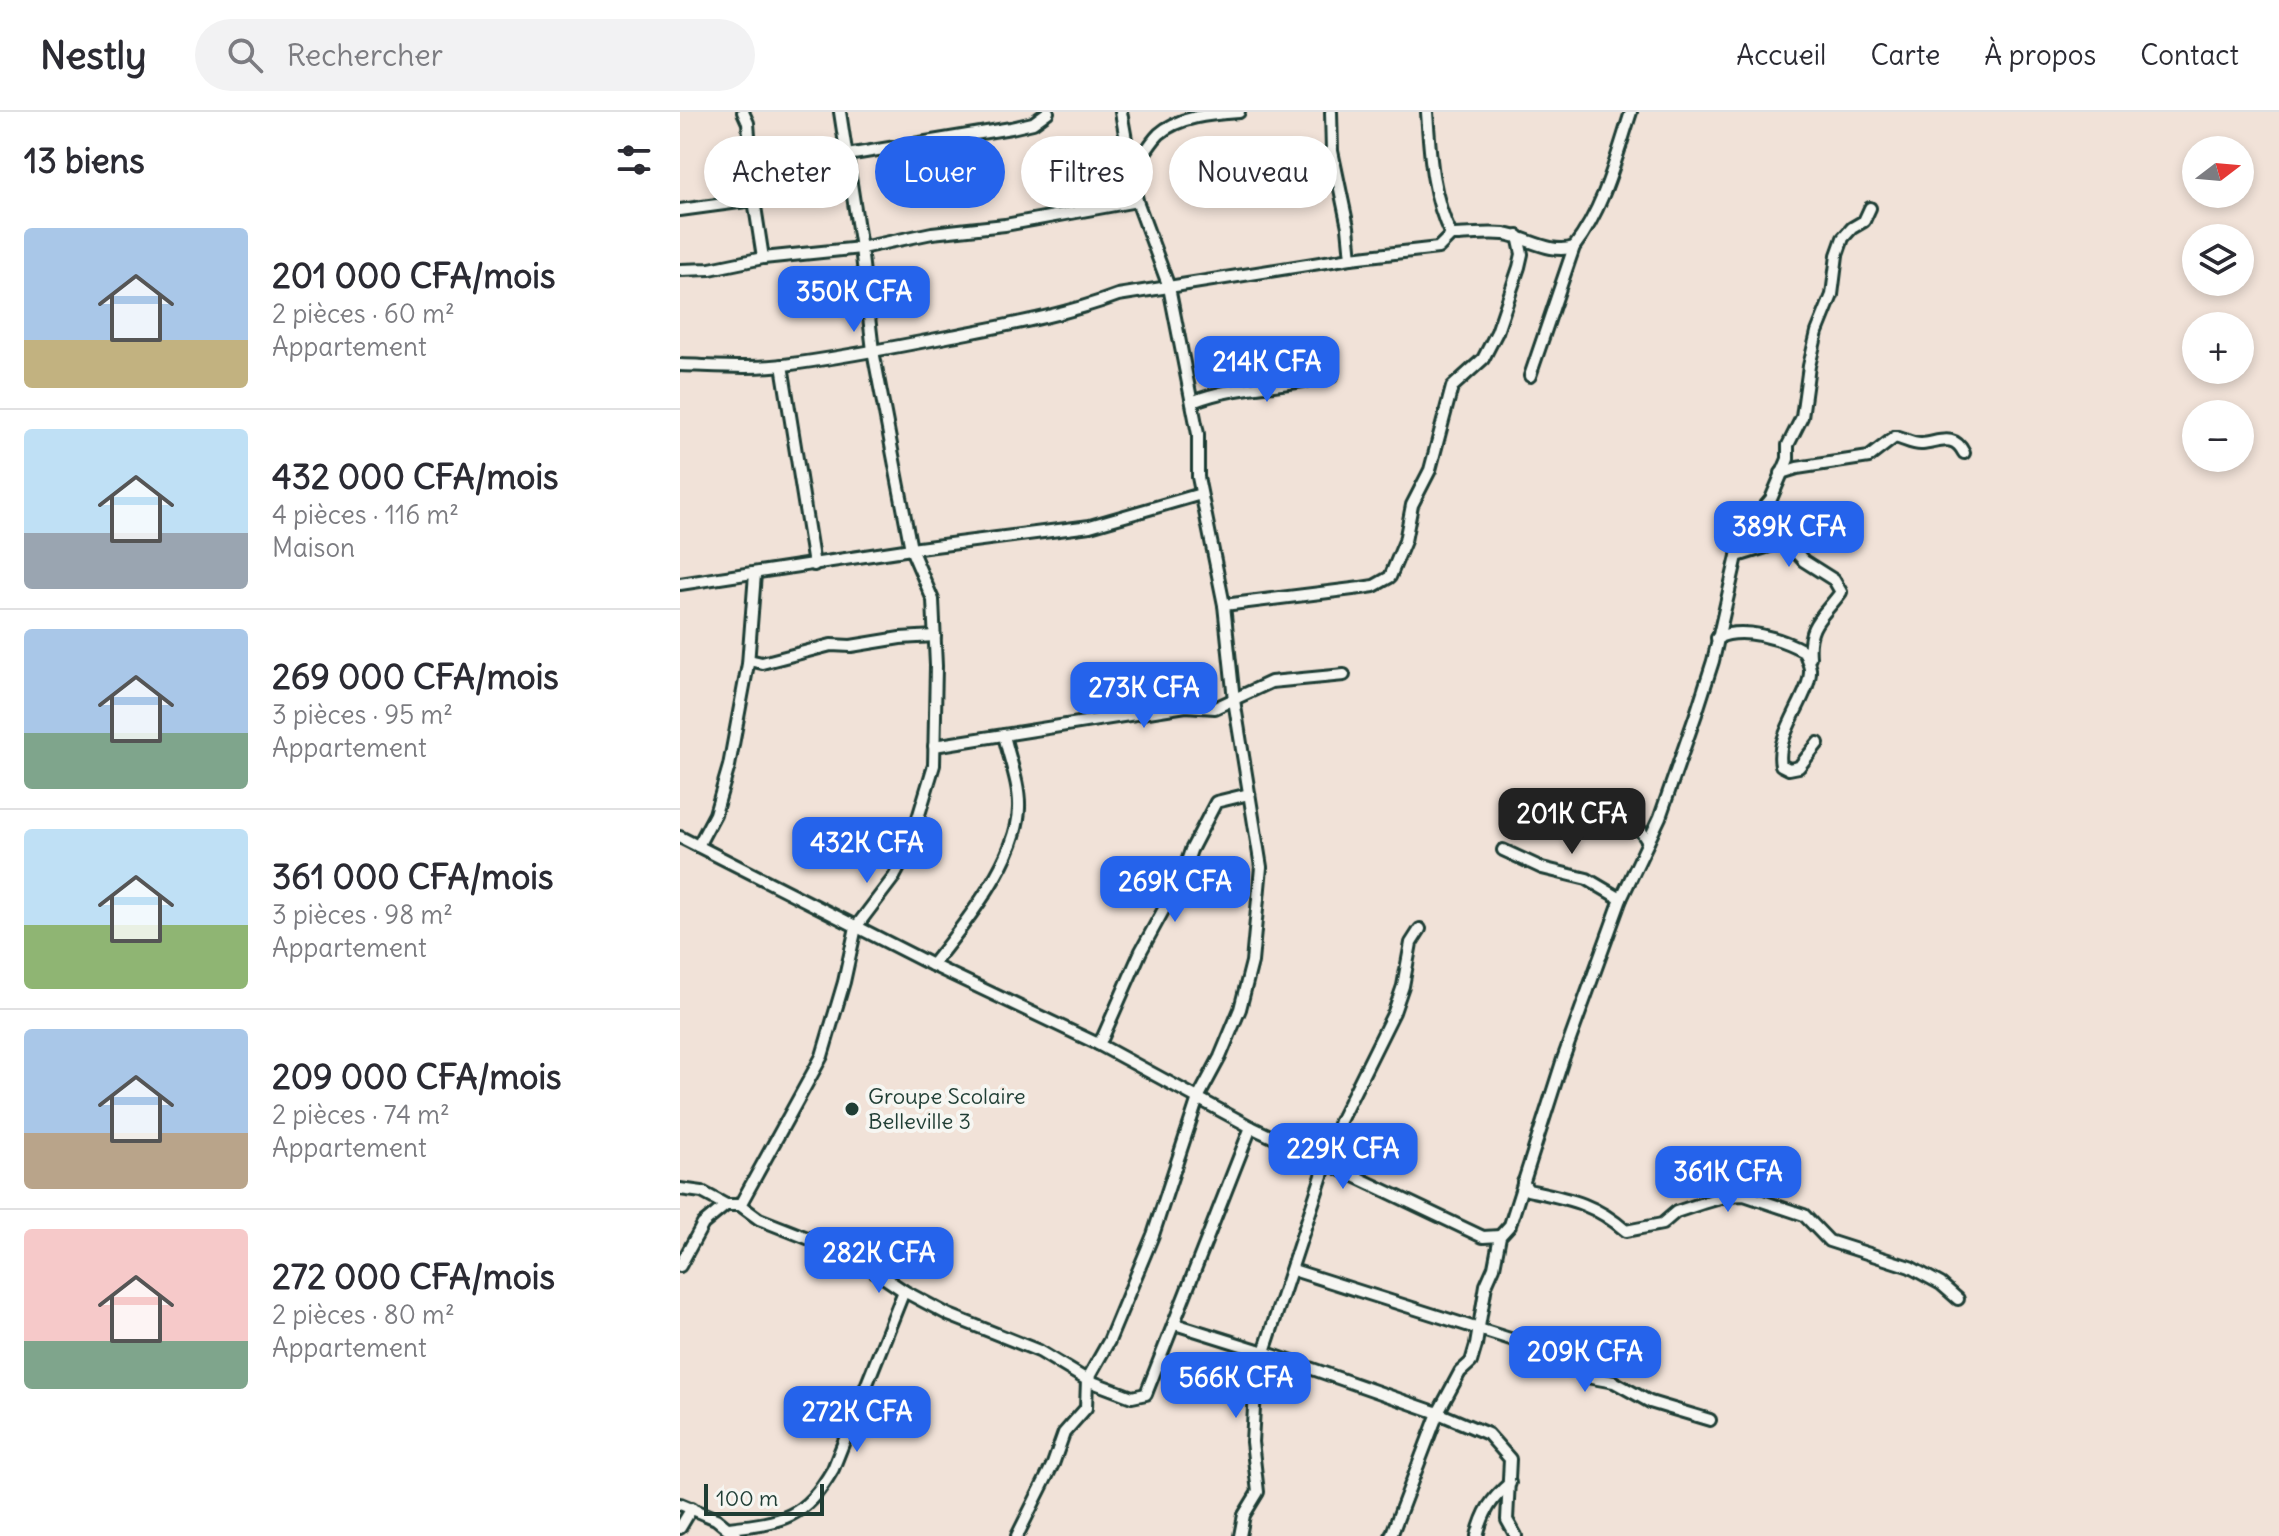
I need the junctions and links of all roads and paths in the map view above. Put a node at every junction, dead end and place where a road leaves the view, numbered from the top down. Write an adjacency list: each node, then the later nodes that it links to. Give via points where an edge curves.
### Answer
1 (743, 112): 9 (street)
2 (840, 112): 10 (street)
3 (1048, 112): 13 (street, via 1033,123 1011,128)
4 (1121, 112): 11 (street)
5 (1239, 112): 12 (street, via 1182,120)
6 (1331, 112): 26 (street, via 1332,151)
7 (1427, 112): 21 (street, via 1432,176)
8 (1631, 112): 23 (street, via 1611,176)
9 (749, 136)
10 (844, 136)
11 (1126, 136)
12 (1153, 142)
13 (859, 153)
14 (704, 207): 20 (street)
15 (755, 208): 25 (street)
16 (855, 208): 24 (street)
17 (1098, 208): 24 (street)
18 (1140, 208): 28 (street)
19 (1870, 208): 36 (street, via 1864,221 1843,238 1832,295 1809,366 1802,417)
20 (680, 210)
21 (1451, 235): 22 (street); 26 (street, via 1438,248)
22 (1518, 236): 23 (street, via 1542,246); 43 (street, via 1522,254 1497,332 1483,359 1452,387 1430,470 1412,505 1390,577 1374,586)
23 (1574, 247): 33 (street)
24 (861, 248): 25 (street); 29 (street)
25 (763, 258): 27 (street)
26 (1351, 258): 28 (street)
27 (680, 270)
28 (1169, 287): 29 (street); 34 (street)
29 (873, 351): 31 (street); 38 (street)
30 (680, 365): 31 (street)
31 (782, 365): 40 (street)
32 (1332, 376): 34 (street, via 1212,394)
33 (1530, 376)
34 (1192, 402): 37 (street)
35 (1964, 453): 36 (street, via 1953,441 1921,444 1895,437 1869,457)
36 (1781, 473): 39 (street)
37 (1201, 494): 38 (street, via 1090,526); 43 (street)
38 (911, 549): 40 (street); 44 (street, via 933,600)
39 (1737, 556): 45 (street); 47 (street, via 1779,543 1834,580 1841,592 1812,627)
40 (814, 565): 41 (street)
41 (755, 574): 42 (street); 46 (street)
42 (680, 584)
43 (1224, 605): 49 (street)
44 (935, 636): 46 (street, via 831,645 762,663); 52 (street)
45 (1717, 638): 47 (street, via 1731,631 1789,643 1804,651); 56 (street, via 1696,714)
46 (749, 660): 57 (street, via 723,791)
47 (1810, 671): 51 (street, via 1783,742 1781,765 1799,767)
48 (1344, 675): 49 (street, via 1271,682)
49 (1234, 700): 50 (street, via 1215,708 1186,706); 53 (street)
50 (1004, 735): 52 (street); 62 (street, via 1019,807 1015,831 972,915)
51 (1818, 743)
52 (934, 746): 60 (street, via 934,765 908,851)
53 (1249, 794): 63 (street, via 1216,802 1207,815); 64 (street, via 1261,867 1252,962 1240,1009)
54 (1574, 795): 56 (street, via 1641,831)
55 (680, 837): 57 (street)
56 (1648, 842): 59 (street)
57 (698, 846): 60 (street)
58 (1503, 850): 59 (street, via 1542,868 1587,879)
59 (1621, 899): 67 (street)
60 (856, 927): 62 (street); 70 (street, via 822,1056)
61 (1420, 929): 66 (street, via 1411,943 1394,1012 1340,1121)
62 (932, 965): 63 (street)
63 (1098, 1044): 64 (street)
64 (1198, 1098): 65 (street); 79 (street, via 1153,1235)
65 (1251, 1127): 66 (street); 76 (street)
66 (1326, 1163): 71 (street, via 1483,1237); 73 (street)
67 (1523, 1182): 71 (street, via 1510,1225); 75 (street, via 1528,1190 1589,1205 1626,1231 1662,1224 1676,1212 1703,1203 1744,1195 1804,1215 1829,1241 1910,1267)
68 (680, 1189): 69 (street, via 702,1192)
69 (726, 1205): 70 (street); 72 (street, via 703,1224)
70 (740, 1205): 74 (street, via 759,1219 867,1266)
71 (1500, 1236): 77 (street)
72 (680, 1266)
73 (1293, 1270): 77 (street); 78 (street)
74 (904, 1291): 79 (street, via 1039,1351); 86 (street, via 824,1485 787,1518)
75 (1958, 1299)
76 (1175, 1324): 78 (street); 79 (street, via 1146,1394 1132,1397)
77 (1477, 1329): 80 (street, via 1471,1362); 81 (street, via 1526,1344 1650,1402)
78 (1264, 1352): 80 (street); 89 (street, via 1252,1442 1258,1492 1244,1515)
79 (1087, 1380): 88 (street, via 1086,1408 1064,1433)
80 (1438, 1413): 82 (street, via 1488,1434 1510,1459); 90 (street)
81 (1710, 1420)
82 (1510, 1483): 91 (street, via 1493,1497); 92 (street, via 1507,1520)
83 (680, 1504): 84 (street)
84 (692, 1508): 85 (street); 86 (street)
85 (680, 1528)
86 (729, 1528): 87 (street)
87 (737, 1536)
88 (1017, 1536)
89 (1240, 1536)
90 (1391, 1536)
91 (1477, 1536)
92 (1516, 1536)

